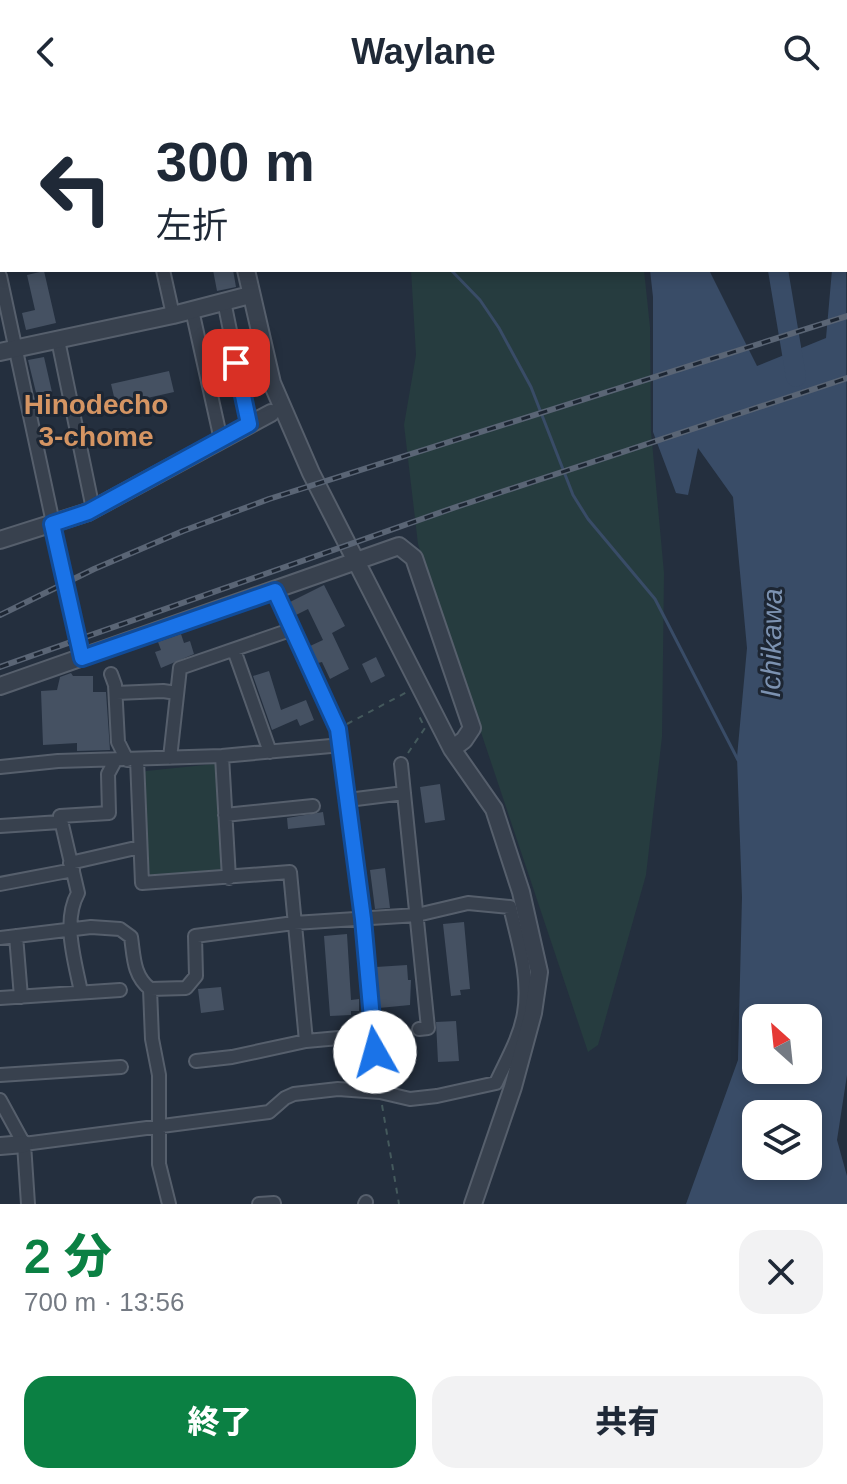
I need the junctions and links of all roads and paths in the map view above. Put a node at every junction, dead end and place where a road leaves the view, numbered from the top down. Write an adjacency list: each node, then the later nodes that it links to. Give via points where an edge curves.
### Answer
1 (163, 272): 7 (street)
2 (246, 272): 4 (street)
3 (0, 276): 9 (street)
4 (250, 295): 5 (street); 16 (street, via 272,383)
5 (224, 301): 6 (street); 11 (street)
6 (192, 310): 7 (street); 12 (street)
7 (173, 315): 8 (street)
8 (58, 340): 9 (street); 13 (street)
9 (8, 350): 14 (street)
10 (271, 413): 11 (street)
11 (249, 424): 12 (street)
12 (221, 440): 13 (street)
13 (93, 509): 14 (street)
14 (52, 524): 15 (street); 20 (street)
15 (0, 540)
16 (356, 561): 17 (street); 28 (street); 28 (street, via 399,546 414,558 472,728)
17 (275, 591): 18 (street); 20 (street)
18 (293, 629): 19 (street); 26 (street)
19 (234, 650): 25 (street, via 180,668); 29 (street)
20 (82, 658): 22 (street)
21 (111, 674): 24 (street)
22 (0, 686)
23 (407, 692): 26 (path)
24 (116, 693): 25 (street); 32 (street, via 118,742)
25 (177, 693): 31 (street)
26 (338, 729): 27 (street)
27 (342, 745): 29 (street); 36 (street)
28 (452, 749): 56 (street, via 494,809 521,892 539,972)
29 (270, 752): 30 (street)
30 (222, 756): 31 (street); 38 (street)
31 (170, 758): 32 (street)
32 (126, 760): 34 (street); 39 (street, via 108,774 109,813 60,816); 41 (street)
33 (401, 764): 35 (street)
34 (0, 767)
35 (404, 793): 36 (street); 45 (street)
36 (348, 800): 46 (street)
37 (313, 806): 38 (street)
38 (225, 815): 43 (street)
39 (60, 822): 40 (street); 42 (street)
40 (0, 826)
41 (140, 847): 42 (street); 43 (street, via 142,883)
42 (72, 866): 44 (street); 48 (street, via 78,893)
43 (229, 878): 47 (street, via 290,872)
44 (0, 884)
45 (417, 915): 46 (street); 56 (street, via 468,903 510,907); 57 (street, via 428,1028)
46 (363, 919): 47 (street); 58 (street)
47 (294, 923): 51 (street, via 195,936 196,976 186,988); 59 (street)
48 (72, 930): 49 (street); 51 (street, via 120,929 131,937 136,971); 53 (street)
49 (16, 936): 50 (street); 54 (street)
50 (0, 938)
51 (150, 989): 65 (street)
52 (120, 990): 53 (street)
53 (81, 992): 54 (street)
54 (21, 997): 55 (street)
55 (0, 998)
56 (529, 1013): 63 (street, via 496,1083 410,1099); 73 (street, via 513,1087)
57 (419, 1029)
58 (372, 1035): 59 (street); 63 (street)
59 (306, 1041): 60 (street)
60 (196, 1061)
61 (121, 1067): 62 (street)
62 (0, 1075)
63 (380, 1092): 65 (street, via 294,1094 269,1112); 72 (path)
64 (0, 1100): 66 (street)
65 (161, 1127): 66 (street); 70 (street, via 159,1164)
66 (24, 1144): 67 (street); 69 (street)
67 (0, 1146)
68 (274, 1203): 71 (street)
69 (28, 1204)
70 (169, 1204)
71 (259, 1204)
72 (399, 1204)
73 (473, 1204)

